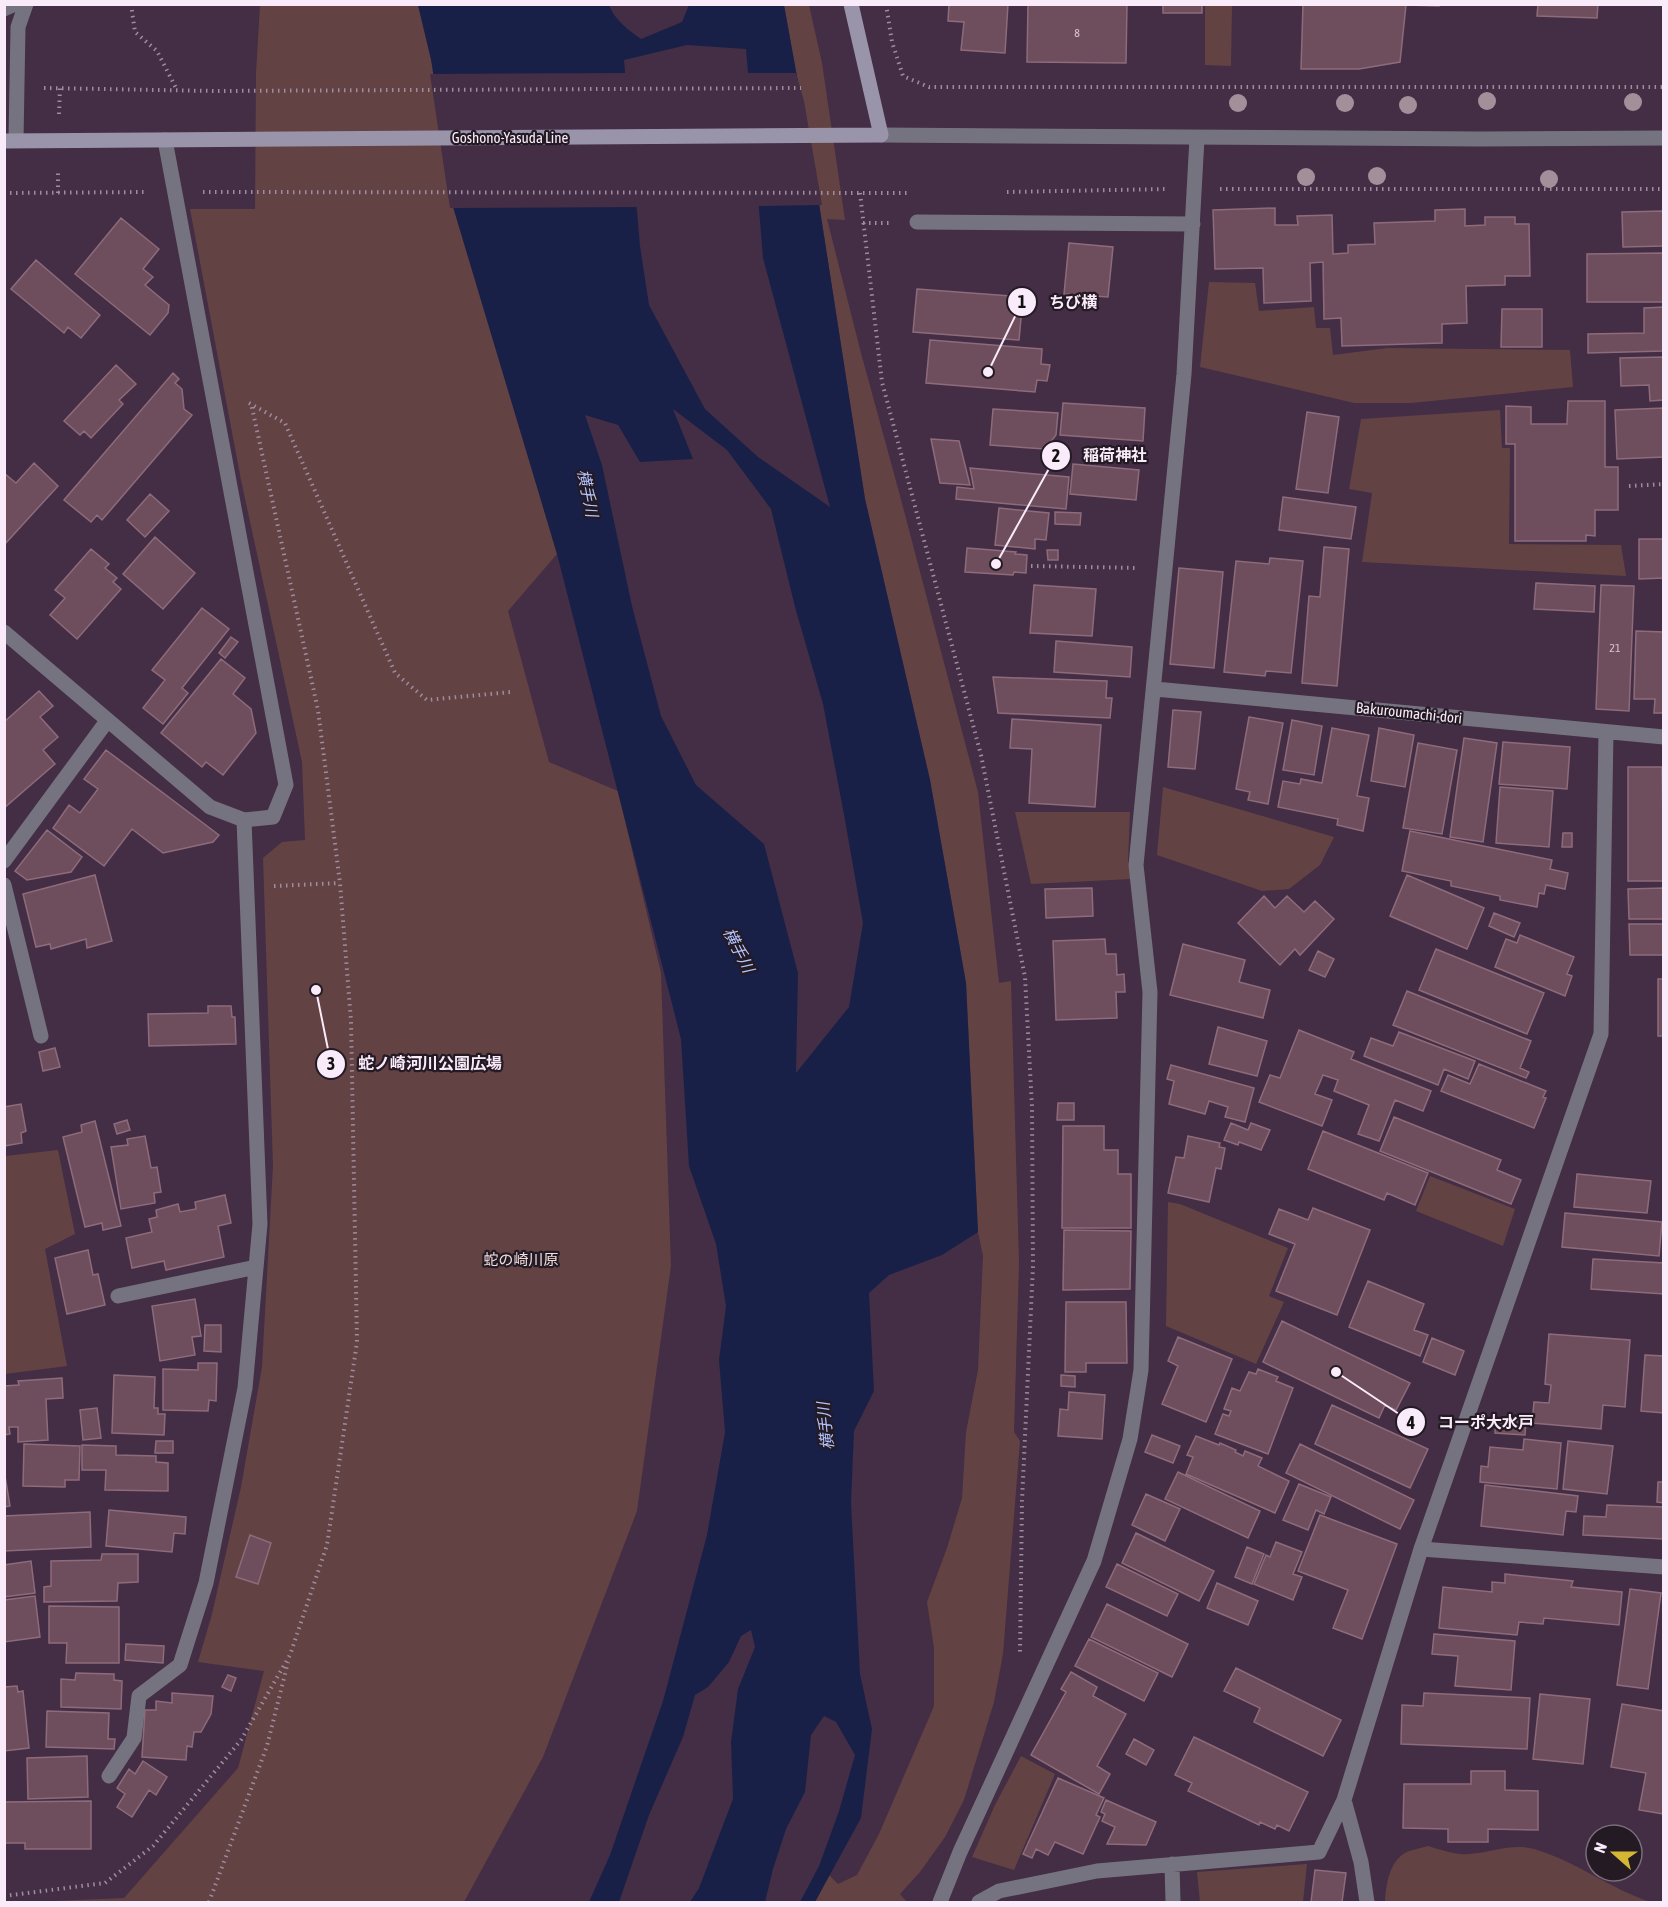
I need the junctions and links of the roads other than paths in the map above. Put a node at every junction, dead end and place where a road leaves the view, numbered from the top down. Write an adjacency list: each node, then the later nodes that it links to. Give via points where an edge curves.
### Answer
1 (15, 4): 4 (street)
2 (26, 4): 9 (street, via 18,27)
3 (851, 4): 5 (main road)
4 (4, 9)
5 (881, 135): 6 (street); 8 (main road, Goshono-Yasuda Line)
6 (1197, 138): 7 (street); 11 (street)
7 (1664, 138)
8 (165, 140): 9 (main road, Goshono-Yasuda Line); 17 (street, via 286,785 273,817)
9 (10, 141)
10 (917, 222): 11 (street)
11 (1193, 224): 13 (street, via 1184,374)
12 (4, 632): 14 (street)
13 (1155, 689): 15 (street, Bakuroumachi-dori); 28 (street, via 1136,865 1150,992 1142,1370 1130,1439 1094,1561)
14 (107, 721): 17 (street, via 210,807); 18 (street)
15 (1606, 732): 16 (street, Bakuroumachi-dori); 23 (street, via 1601,1034)
16 (1664, 737)
17 (244, 820): 21 (street, via 260,1224)
18 (4, 861)
19 (4, 885): 20 (street)
20 (41, 1036)
21 (256, 1267): 22 (street); 25 (street, via 245,1388 206,1583 180,1665 139,1696 134,1738)
22 (118, 1296)
23 (1421, 1549): 24 (street); 26 (street)
24 (1664, 1567)
25 (110, 1776)
26 (1344, 1800): 27 (street, via 1319,1852); 31 (street)
27 (1172, 1864): 29 (street, via 1097,1871 999,1891); 30 (street)
28 (940, 1902)
29 (979, 1902)
30 (1173, 1902)
31 (1367, 1902)

